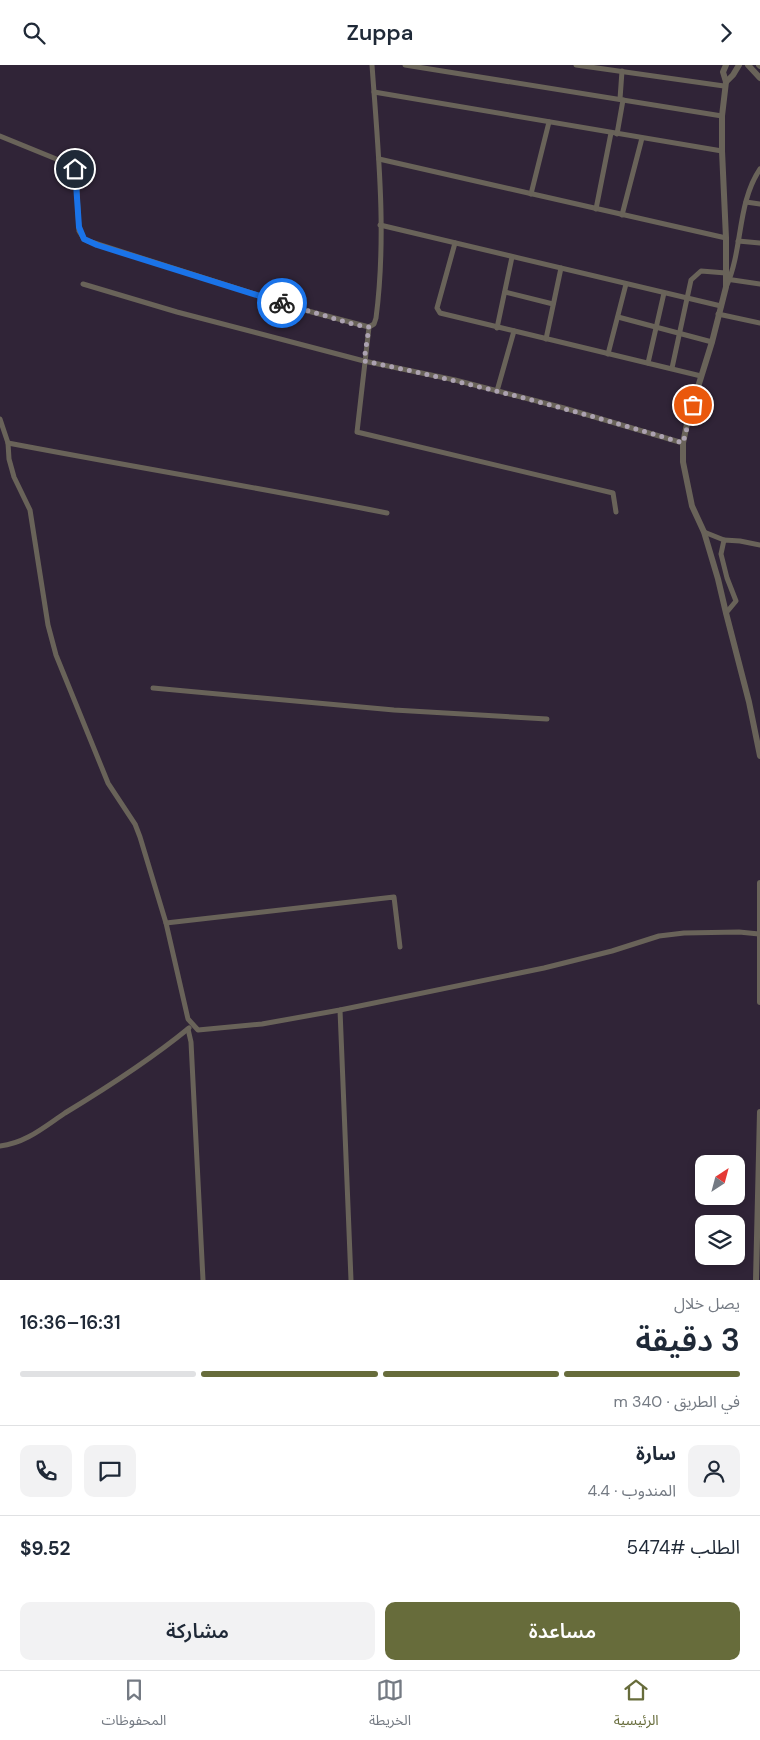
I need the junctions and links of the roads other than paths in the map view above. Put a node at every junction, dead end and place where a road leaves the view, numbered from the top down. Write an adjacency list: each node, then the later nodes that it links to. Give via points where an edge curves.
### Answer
1 (372, 65): 13 (street)
2 (406, 65): 14 (street)
3 (576, 65): 8 (street)
4 (637, 65): 10 (street)
5 (726, 65): 12 (street, via 723,72)
6 (739, 65): 12 (street)
7 (748, 65): 11 (street)
8 (612, 68): 9 (street)
9 (622, 71): 10 (street); 14 (street)
10 (636, 73): 12 (street)
11 (760, 78)
12 (725, 84): 15 (street)
13 (374, 92): 16 (street); 22 (street)
14 (622, 99): 15 (street); 18 (street)
15 (722, 116): 21 (street)
16 (549, 122): 17 (street); 24 (street)
17 (610, 133): 18 (street); 27 (street)
18 (617, 134): 20 (street)
19 (0, 136): 48 (street, via 73,166 80,231 84,239 308,311)
20 (642, 138): 21 (street); 28 (street)
21 (722, 151): 30 (street)
22 (379, 159): 24 (street); 29 (street)
23 (760, 169): 25 (street)
24 (531, 194): 27 (street)
25 (746, 202): 26 (street); 31 (street)
26 (760, 204)
27 (596, 209): 28 (street)
28 (622, 215): 30 (street)
29 (380, 225): 32 (street); 48 (street, via 377,306 375,322)
30 (726, 238): 36 (street)
31 (738, 241): 33 (street); 36 (street)
32 (455, 243): 34 (street); 49 (street, via 438,311)
33 (760, 243)
34 (512, 257): 35 (street); 40 (street)
35 (561, 268): 38 (street); 43 (street)
36 (727, 277): 39 (street); 42 (street, via 701,271 691,280); 44 (street)
37 (83, 284): 56 (street)
38 (626, 284): 41 (street); 46 (street)
39 (760, 284)
40 (505, 292): 43 (street); 49 (street)
41 (664, 293): 42 (street); 50 (street)
42 (688, 298): 44 (street); 52 (street)
43 (553, 304): 53 (street)
44 (721, 306): 45 (street)
45 (718, 314): 47 (street); 54 (street)
46 (618, 317): 50 (street); 55 (street)
47 (760, 323)
48 (369, 327): 56 (street)
49 (497, 327): 51 (street)
50 (656, 327): 52 (street); 57 (street)
51 (514, 331): 53 (street); 60 (street)
52 (680, 333): 54 (street); 58 (street)
53 (546, 339): 55 (street)
54 (712, 342): 59 (street)
55 (608, 354): 57 (street)
56 (364, 361): 60 (street); 64 (street, via 358,432 613,493)
57 (648, 363): 58 (street)
58 (672, 368): 59 (street)
59 (702, 376): 63 (street)
60 (496, 391): 63 (street)
61 (0, 419): 62 (street)
62 (8, 443): 65 (street); 74 (street, via 14,477 30,510 48,625 56,655 106,777 140,837)
63 (683, 443): 66 (street, via 683,462 692,504)
64 (616, 512)
65 (387, 513)
66 (704, 533): 67 (street); 69 (street)
67 (724, 541): 68 (street); 69 (street, via 721,554 736,601)
68 (760, 545)
69 (726, 613): 72 (street)
70 (153, 687): 71 (street, via 394,710)
71 (547, 719)
72 (760, 756)
73 (760, 883): 75 (street)
74 (166, 923): 76 (street, via 394,897); 79 (street)
75 (759, 934): 77 (street); 78 (street, via 659,936 544,968)
76 (400, 947)
77 (760, 1001)
78 (340, 1010): 79 (street, via 205,1031); 84 (street)
79 (192, 1025): 80 (street)
80 (188, 1029): 82 (street, via 115,1083 26,1139); 83 (street)
81 (760, 1112): 85 (street)
82 (0, 1146)
83 (203, 1280)
84 (351, 1280)
85 (756, 1280)

